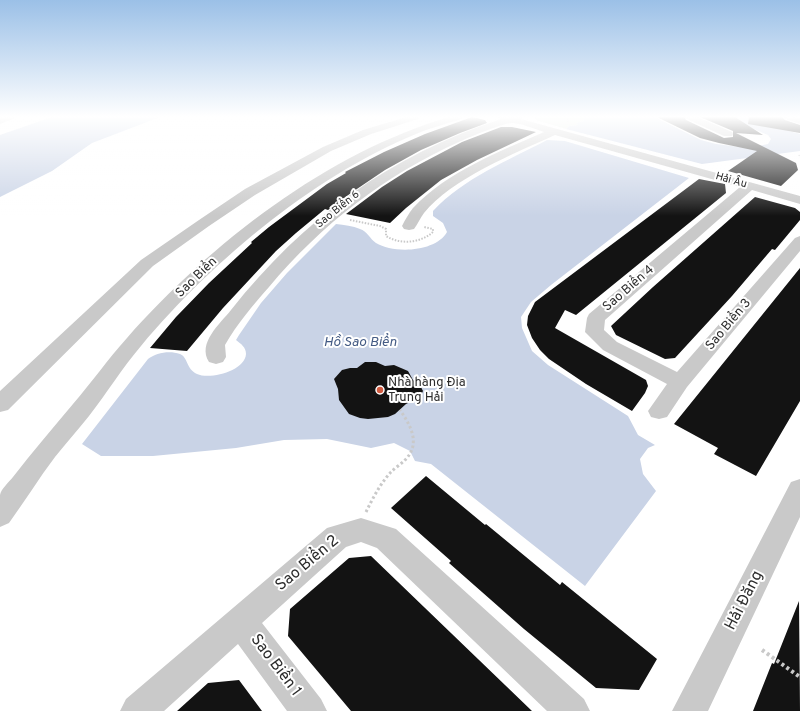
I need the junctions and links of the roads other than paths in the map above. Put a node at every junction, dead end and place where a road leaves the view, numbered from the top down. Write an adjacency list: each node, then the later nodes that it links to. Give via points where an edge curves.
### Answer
1 (325, 150): 12 (lane, via 250,192 147,264)
2 (374, 150): 15 (lane, Sao Biển, via 317,182 258,224 201,273 134,342 47,450)
3 (431, 150): 10 (lane, Sao Biển 6, via 378,179 319,225 281,261 220,337 215,345)
4 (514, 150): 8 (lane, via 456,180 416,213)
5 (622, 150): 6 (lane, Hải Âu)
6 (749, 186): 7 (lane, Hải Âu); 11 (lane, Sao Biển 4, via 596,318 594,332 610,346)
7 (800, 200)
8 (409, 226)
9 (800, 241): 11 (lane, Sao Biển 3)
10 (216, 357)
11 (680, 382): 13 (lane, Sao Biển 3)
12 (0, 404)
13 (660, 410)
14 (800, 490): 20 (lane, Hải Đăng)
15 (0, 515)
16 (241, 622): 17 (lane, Sao Biển 2); 18 (lane, Sao Biển 1); 19 (lane, Sao Biển 2, via 337,537 361,530 386,538)
17 (138, 711)
18 (309, 711)
19 (572, 711)
20 (690, 711)

